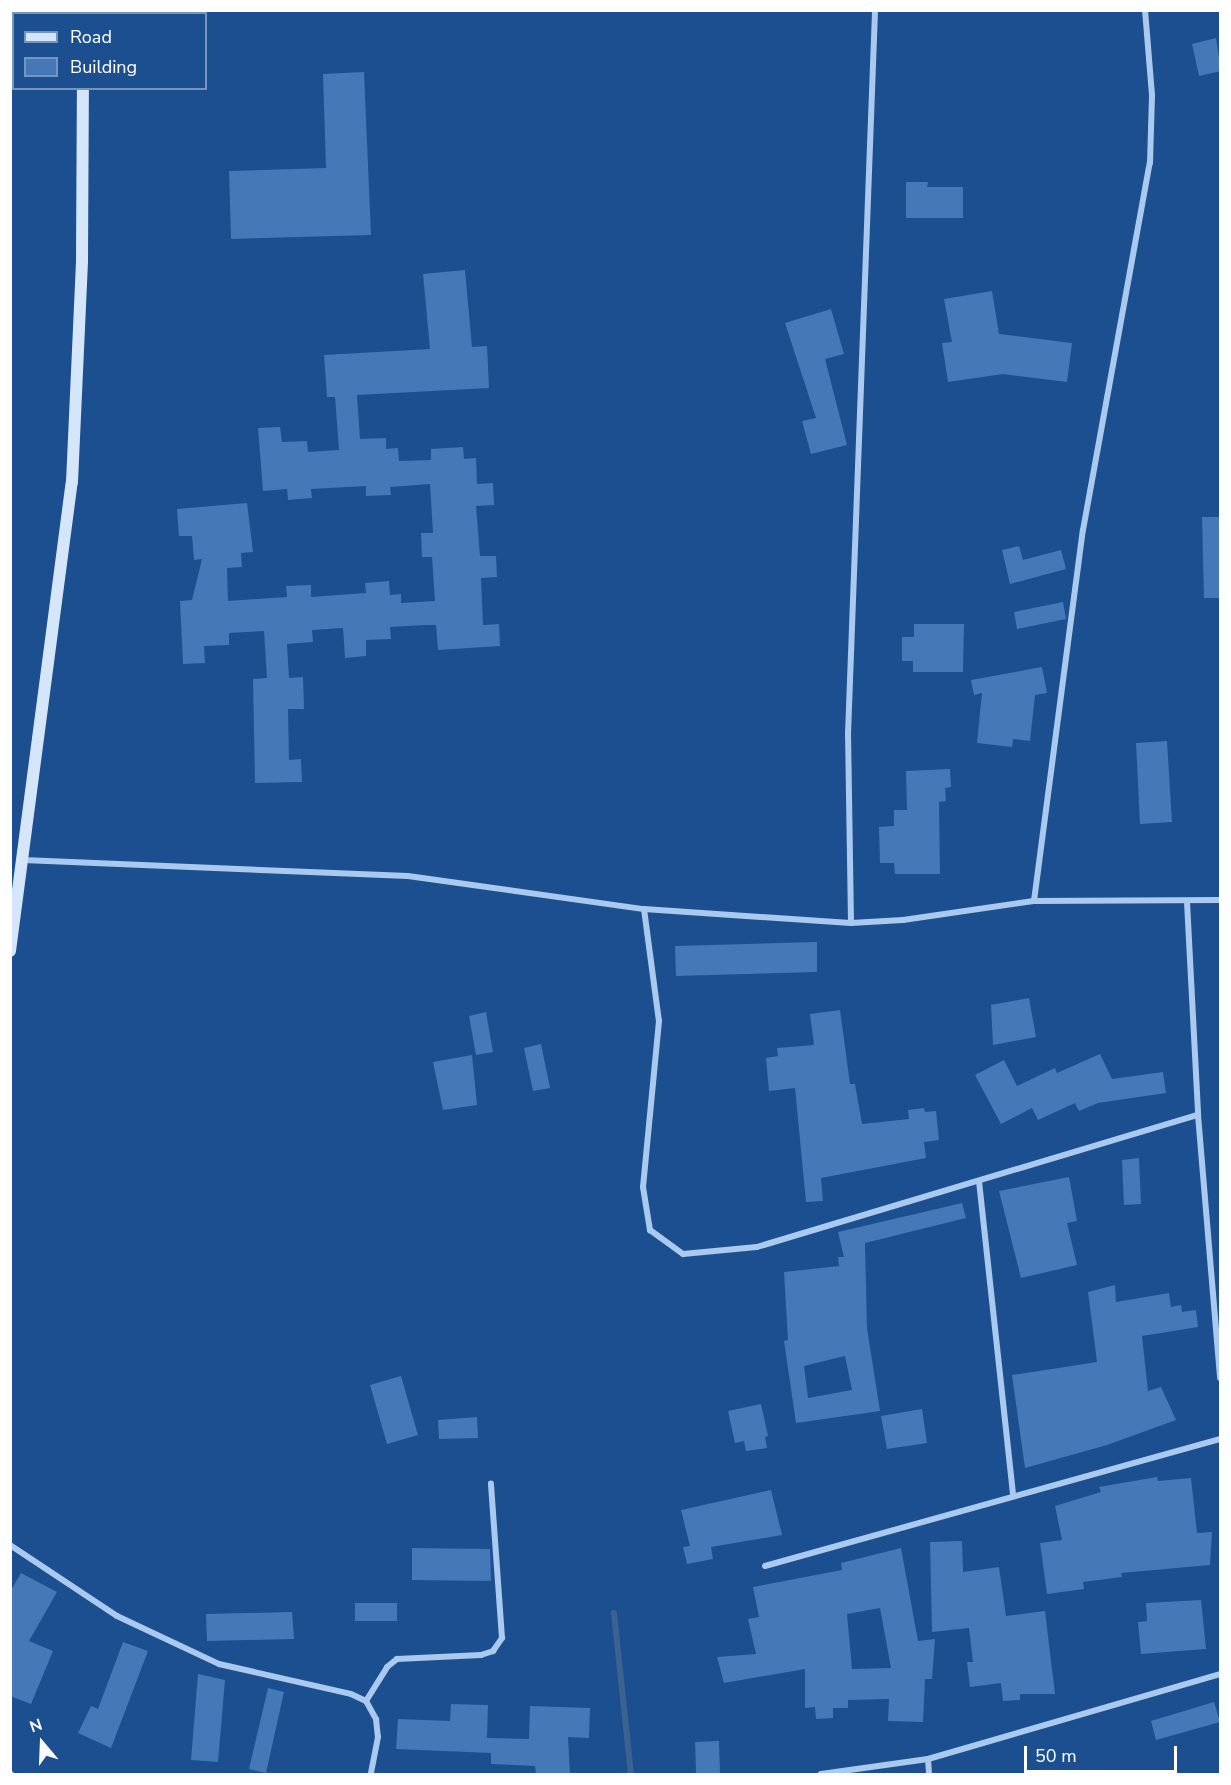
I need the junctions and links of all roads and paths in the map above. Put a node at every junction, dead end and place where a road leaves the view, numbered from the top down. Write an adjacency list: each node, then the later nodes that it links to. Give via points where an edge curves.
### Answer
1 (875, 10): 9 (street, via 848,734)
2 (1145, 10): 6 (street, via 1152,95 1150,163 1083,530)
3 (82, 90): 4 (street, via 82,261 72,482)
4 (24, 860): 8 (street, via 408,876); 10 (street)
5 (1221, 900): 7 (street)
6 (1035, 901): 7 (street); 9 (street, via 903,920)
7 (1187, 902): 11 (street)
8 (644, 909): 9 (street); 12 (street, via 658,1022 643,1186 650,1230 683,1254 757,1247)
9 (851, 923)
10 (10, 951)
11 (1198, 1115): 12 (street); 13 (street)
12 (979, 1181): 17 (street)
13 (1220, 1360): 14 (street)
14 (1221, 1378)
15 (1221, 1439): 17 (street)
16 (491, 1483): 21 (street, via 502,1638 493,1651 481,1654 397,1659)
17 (1012, 1496): 19 (street)
18 (10, 1545): 21 (street, via 117,1616 219,1664 351,1694)
19 (765, 1566)
20 (1221, 1674): 22 (street)
21 (366, 1701): 23 (street, via 376,1719 378,1737)
22 (928, 1759): 24 (street); 25 (street)
23 (371, 1774)
24 (821, 1774)
25 (929, 1774)

